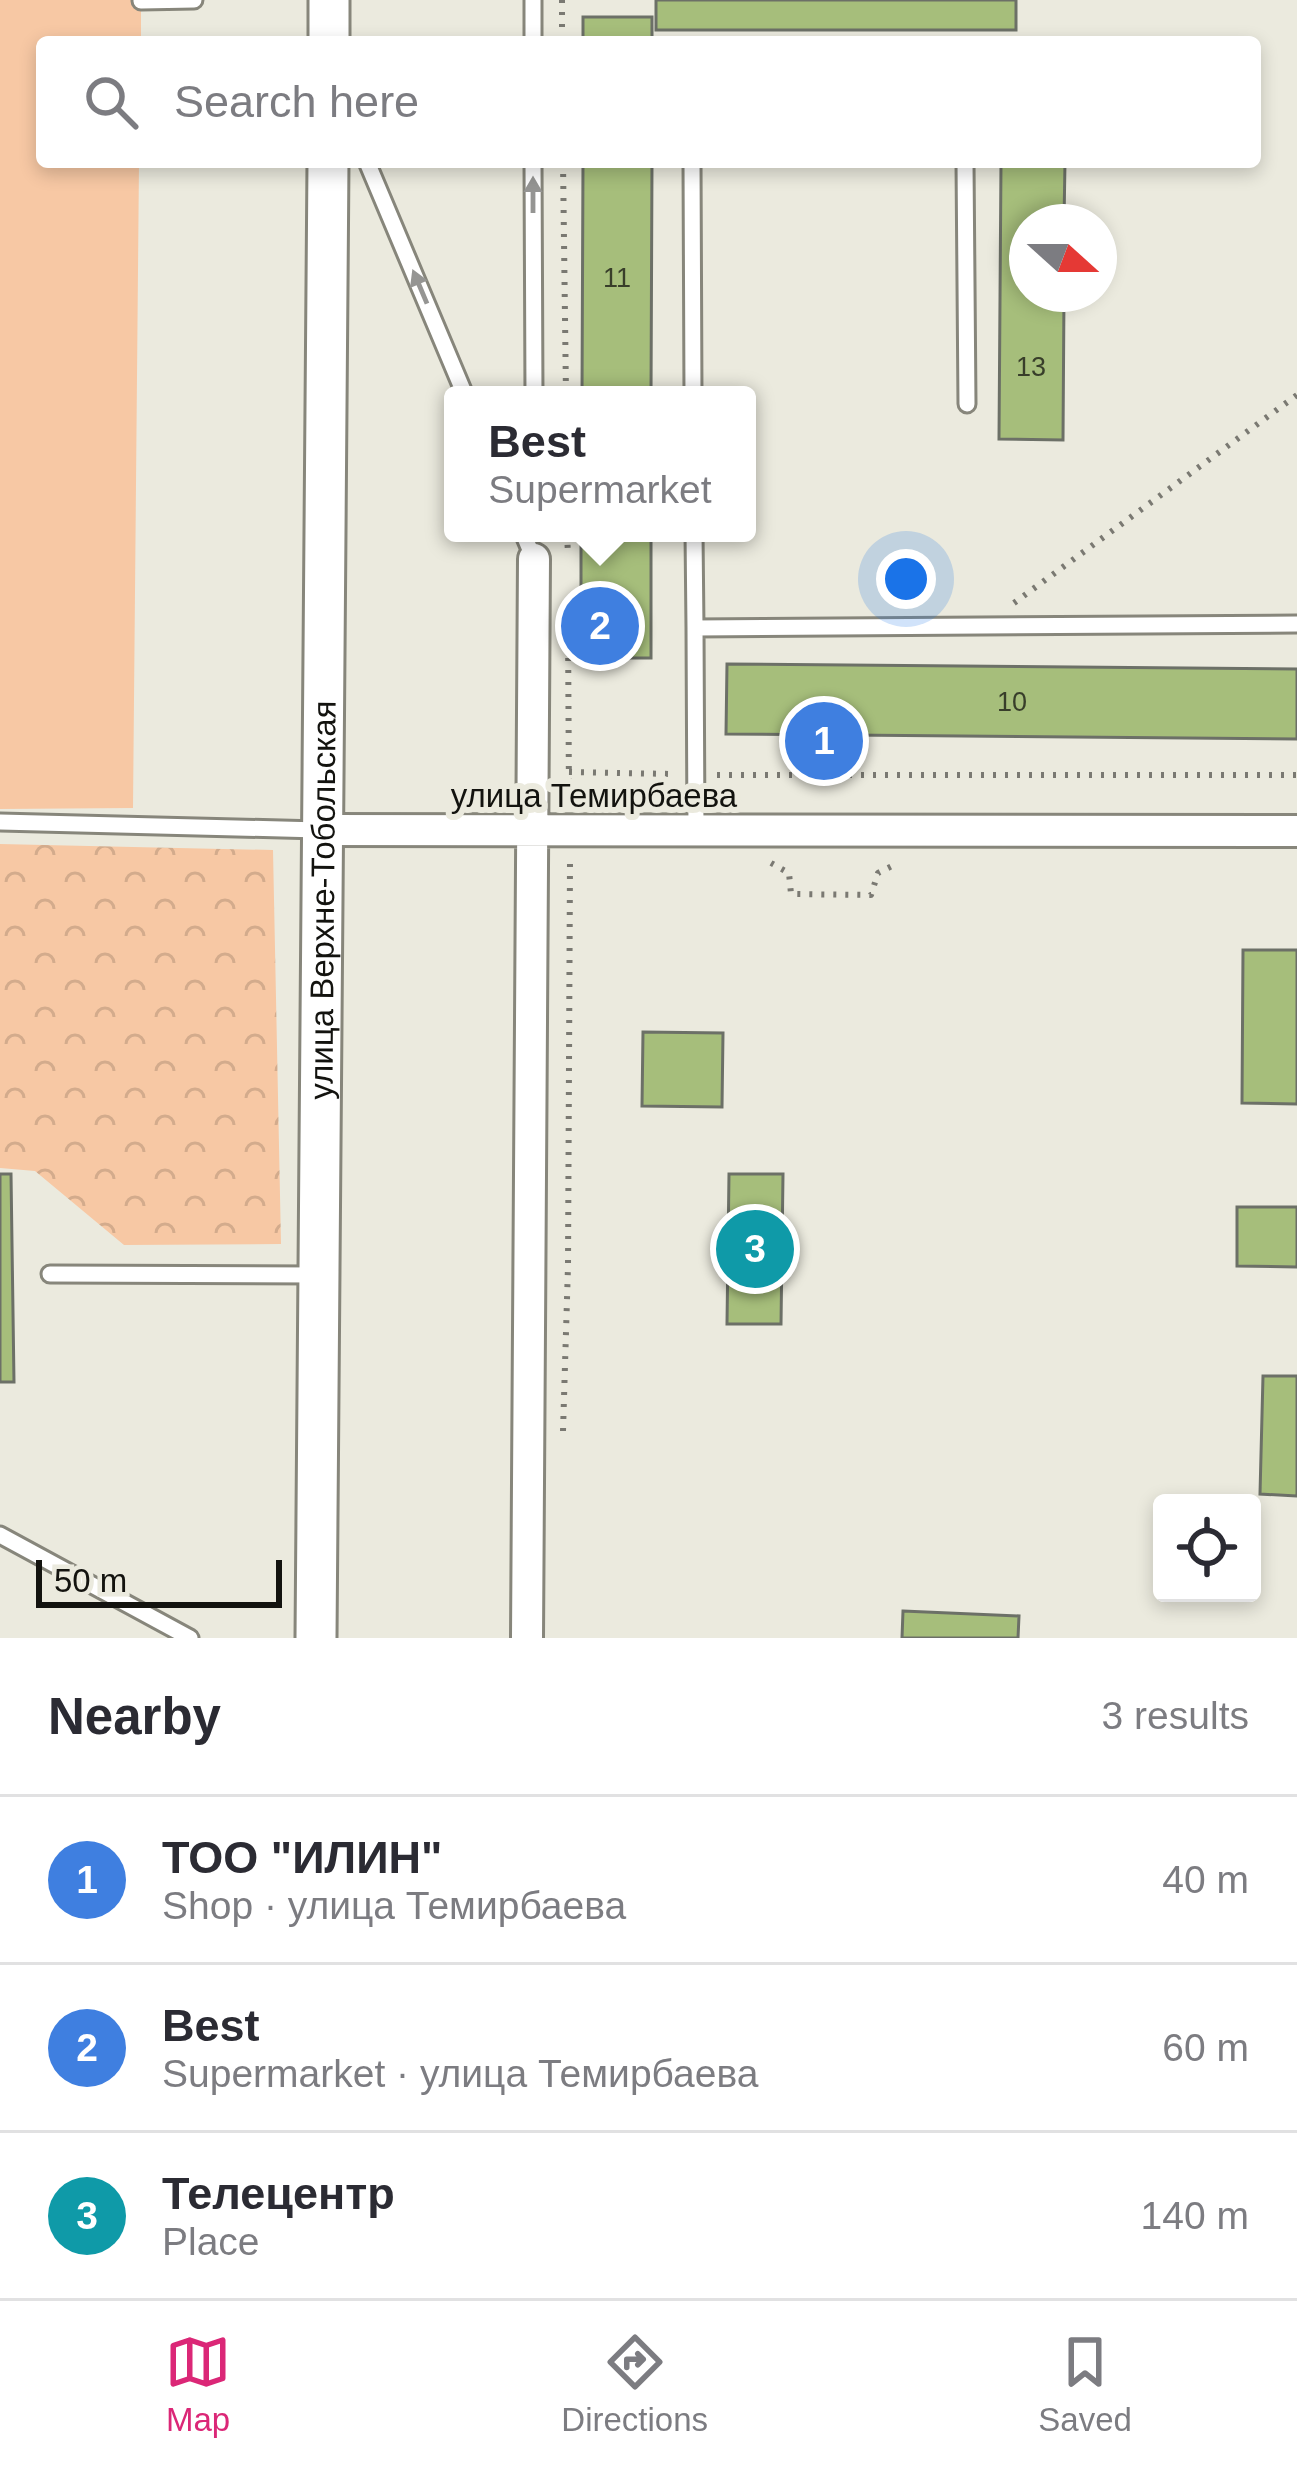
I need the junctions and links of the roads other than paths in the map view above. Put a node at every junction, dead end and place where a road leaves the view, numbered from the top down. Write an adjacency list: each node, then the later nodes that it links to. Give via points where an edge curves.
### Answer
1 (194, 0): 4 (lane)
2 (329, 0): 5 (street)
3 (533, 0): 6 (lane)
4 (141, 1)
5 (328, 36)
6 (533, 36)
7 (328, 168): 21 (street, улица Верхне-Тобольская)
8 (370, 168): 12 (lane, one-way to 8)
9 (533, 168): 13 (lane, one-way to 9)
10 (692, 168): 14 (lane)
11 (965, 168): 15 (lane)
12 (461, 386)
13 (534, 386)
14 (693, 386)
15 (967, 404)
16 (530, 542): 24 (street)
17 (694, 542): 19 (lane)
18 (1297, 624): 19 (lane)
19 (694, 628): 22 (lane)
20 (0, 822): 21 (lane)
21 (322, 830): 24 (street, улица Темирбаева); 26 (street, улица Верхне-Тобольская)
22 (696, 831): 23 (street, улица Темирбаева); 24 (street, улица Темирбаева, via 569,847)
23 (1297, 831)
24 (534, 832): 30 (street)
25 (50, 1274): 26 (lane)
26 (319, 1275): 29 (street, улица Верхне-Тобольская)
27 (0, 1535): 28 (lane)
28 (190, 1638)
29 (316, 1638)
30 (527, 1638)

